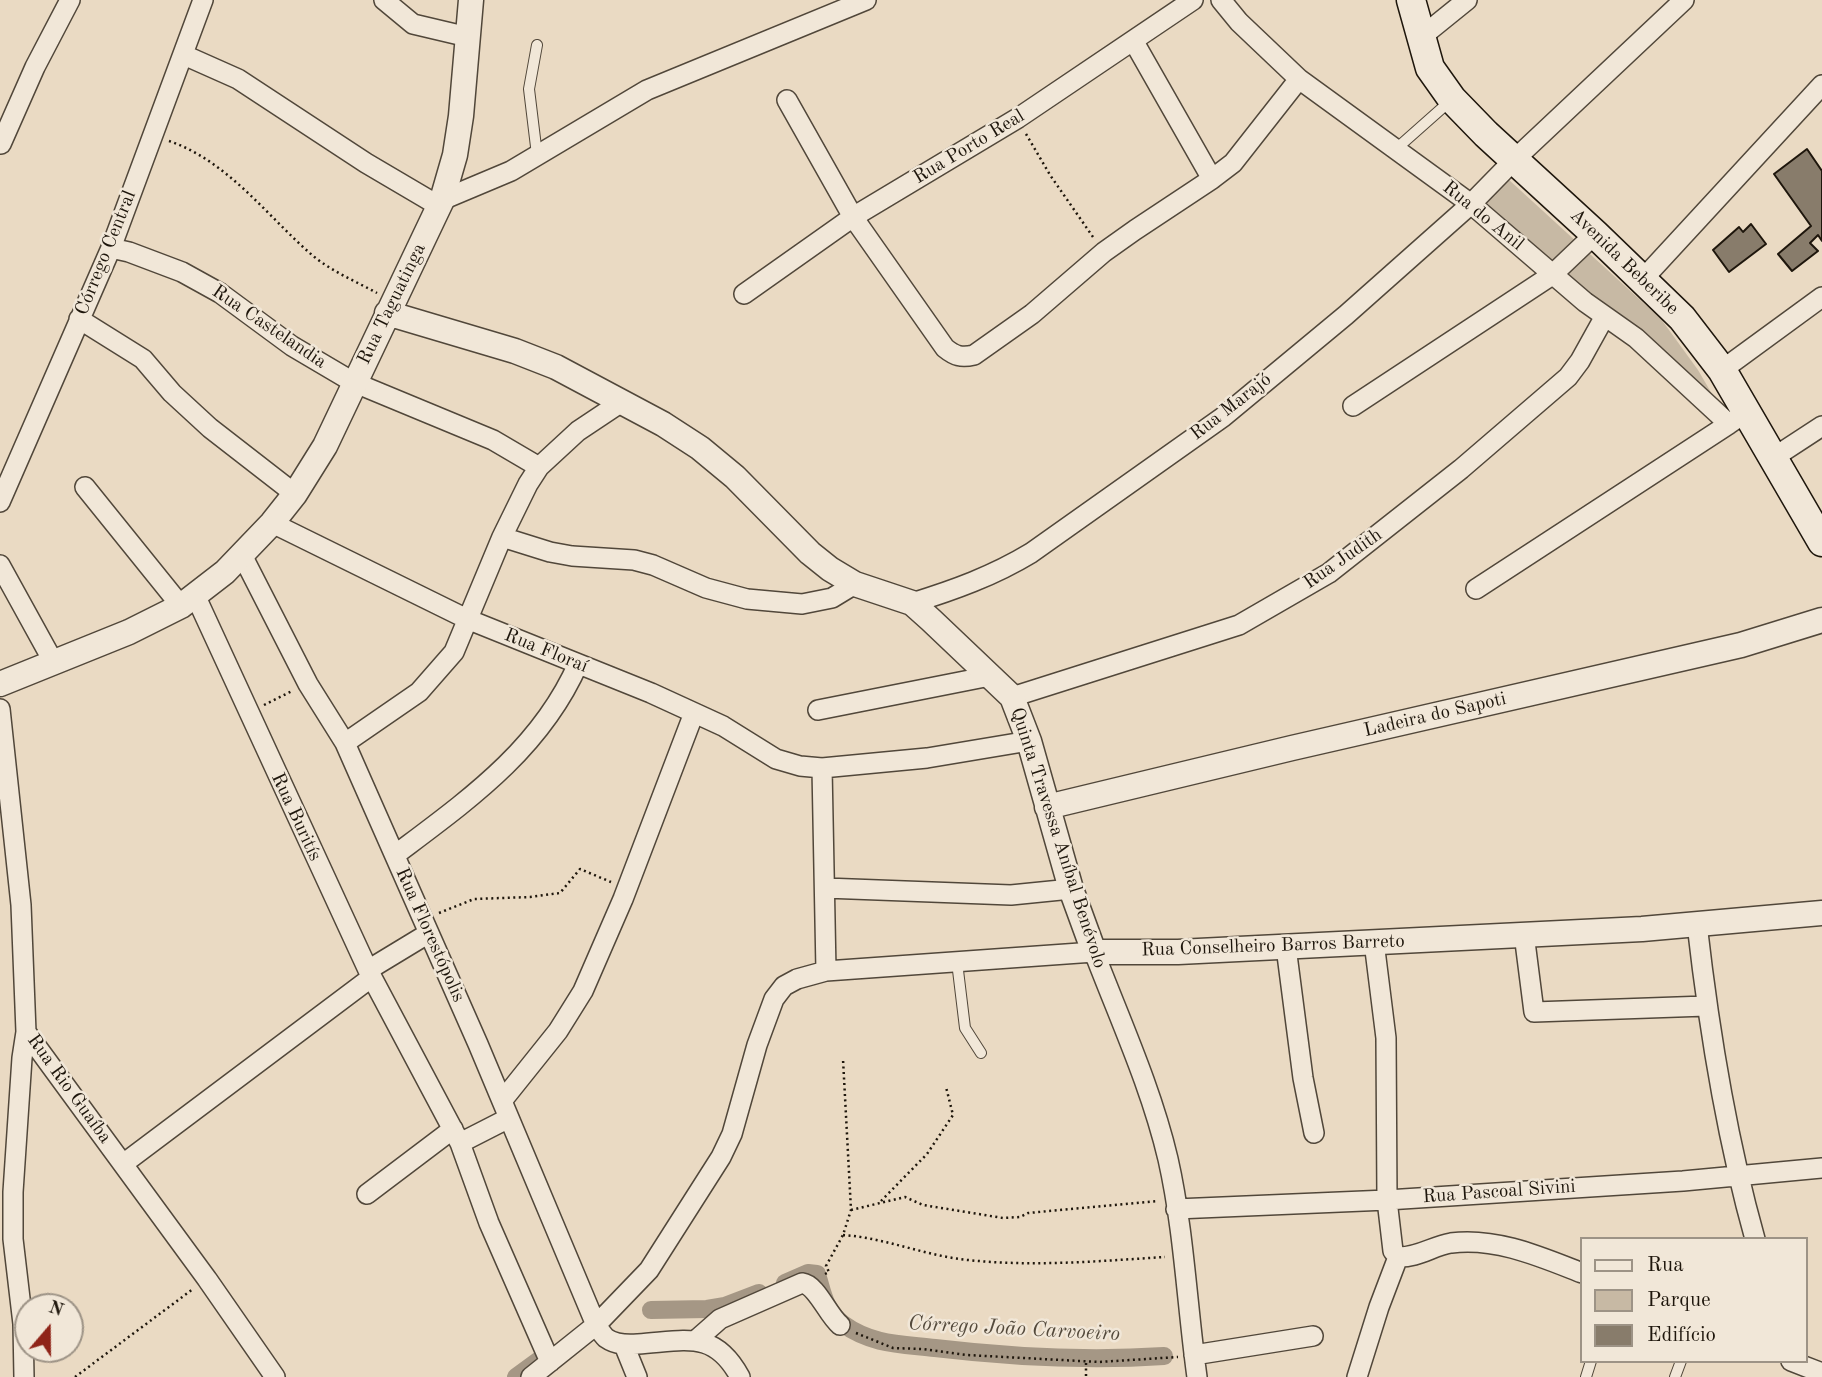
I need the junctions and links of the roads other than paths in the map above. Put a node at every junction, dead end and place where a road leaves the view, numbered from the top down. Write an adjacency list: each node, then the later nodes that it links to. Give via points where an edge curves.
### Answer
1 (70, 0): 20 (street)
2 (203, 0): 15 (street, Córrego Central)
3 (471, 0): 11 (street, Rua Taguatinga)
4 (866, 0): 22 (street, via 659,85)
5 (1194, 0): 13 (street, Rua Porto Real)
6 (1221, 0): 16 (street, Rua do Anil)
7 (1411, 0): 12 (main road, Avenida Beberibe)
8 (1466, 0): 12 (street)
9 (1684, 0): 23 (street, Rua Marajó)
10 (386, 1): 11 (street, via 413,24)
11 (468, 37): 25 (street, Rua Taguatinga, via 455,155)
12 (1420, 38): 18 (main road, Avenida Beberibe, via 1430,68)
13 (1134, 41): 24 (street); 27 (street, Rua Porto Real, via 1018,118)
14 (537, 45): 22 (lane, via 529,89)
15 (184, 55): 25 (street, via 238,79 366,163); 29 (street, Córrego Central)
16 (1299, 79): 21 (street, Rua do Anil); 24 (street, via 1248,146)
17 (1822, 85): 31 (street)
18 (1452, 99): 21 (lane); 23 (main road, Avenida Beberibe)
19 (787, 100): 27 (street)
20 (1, 145)
21 (1396, 149): 26 (street, Rua do Anil)
22 (537, 155): 25 (street)
23 (1515, 159): 26 (street, Rua Marajó); 28 (main road, Avenida Beberibe)
24 (1212, 179): 27 (street, via 1104,253 1032,314 974,355 962,358 945,348)
25 (440, 203): 34 (street, Rua Taguatinga)
26 (1471, 204): 30 (street, Rua do Anil); 56 (street, Rua Marajó, via 1346,316 1211,425 1002,571)
27 (853, 217): 32 (street, Rua Porto Real)
28 (1595, 234): 30 (street); 31 (main road, Avenida Beberibe)
29 (111, 248): 36 (street, Córrego Central); 38 (street, Rua Castelandia, via 162,263 204,284)
30 (1552, 275): 35 (street, Rua do Anil); 40 (street)
31 (1643, 279): 37 (main road, Avenida Beberibe, via 1682,318)
32 (744, 294)
33 (1822, 297): 37 (street)
34 (390, 307): 38 (street, Rua Taguatinga); 39 (street, Quinta Travessa Aníbal Benévolo, via 556,367)
35 (1605, 316): 41 (street, Rua do Anil); 63 (street, Rua Judith, via 1568,377 1329,573 1239,625)
36 (79, 320): 46 (street, via 143,359 210,428); 47 (street, Córrego Central)
37 (1722, 370): 41 (main road, Avenida Beberibe)
38 (353, 382): 44 (street, Rua Castelandia, via 493,440); 46 (street, Rua Taguatinga, via 325,446)
39 (623, 401): 44 (street, via 578,431); 53 (street, Quinta Travessa Aníbal Benévolo, via 700,448 810,553)
40 (1353, 405)
41 (1737, 418): 43 (main road, Avenida Beberibe); 54 (street)
42 (1822, 426): 43 (street)
43 (1773, 458): 50 (main road, Avenida Beberibe)
44 (539, 467): 49 (street)
45 (85, 487): 55 (street, Rua Buritís)
46 (295, 494): 48 (street, Rua Taguatinga)
47 (0, 502)
48 (272, 523): 51 (street, Rua Taguatinga); 57 (street, Rua Floraí)
49 (502, 537): 53 (street, via 572,556 634,559 747,599 802,604 832,598); 57 (street)
50 (1822, 542)
51 (234, 564): 55 (street, Rua Taguatinga); 68 (street, Rua Florestópolis)
52 (0, 565): 59 (street)
53 (855, 584): 56 (street, Quinta Travessa Aníbal Benévolo)
54 (1476, 589)
55 (188, 602): 59 (street, Rua Taguatinga); 83 (street, Rua Buritís, via 248,712)
56 (912, 603): 61 (street, Quinta Travessa Aníbal Benévolo)
57 (467, 619): 60 (street, Rua Floraí); 68 (street, via 454,652 419,692)
58 (1822, 620): 70 (street, Ladeira do Sapoti, via 1741,645)
59 (54, 663): 62 (street, Rua Taguatinga)
60 (578, 664): 66 (street, Rua Floraí); 71 (street, via 566,690 518,755)
61 (990, 676): 63 (street, Quinta Travessa Aníbal Benévolo); 65 (street)
62 (0, 684)
63 (1012, 697): 67 (street, Quinta Travessa Aníbal Benévolo)
64 (0, 709): 85 (street, Rua Rio Guaíba, via 21,905)
65 (818, 710)
66 (694, 713): 69 (street, Rua Floraí, via 776,759); 87 (street, via 583,991)
67 (1029, 741): 69 (street, Rua Floraí, via 927,758); 70 (street, Quinta Travessa Aníbal Benévolo)
68 (345, 743): 71 (street, Rua Florestópolis)
69 (822, 768): 72 (street)
70 (1047, 807): 73 (street, Quinta Travessa Aníbal Benévolo)
71 (396, 855): 76 (street, Rua Florestópolis)
72 (825, 888): 73 (street, via 1011,895); 82 (street)
73 (1072, 889): 80 (street, Quinta Travessa Aníbal Benévolo)
74 (1822, 913): 75 (street, Rua Conselheiro Barros Barreto)
75 (1697, 924): 77 (street, Rua Conselheiro Barros Barreto); 84 (street)
76 (426, 926): 83 (street); 87 (street, Rua Florestópolis)
77 (1524, 933): 78 (street, Rua Conselheiro Barros Barreto); 84 (street, via 1534,1012)
78 (1374, 942): 79 (street, Rua Conselheiro Barros Barreto); 94 (street, via 1386,1038)
79 (1286, 947): 80 (street, Rua Conselheiro Barros Barreto); 88 (street)
80 (1094, 952): 81 (street, Rua Conselheiro Barros Barreto); 95 (street, Quinta Travessa Aníbal Benévolo, via 1147,1090 1168,1158)
81 (957, 962): 82 (street, Rua Conselheiro Barros Barreto); 86 (lane, via 965,1028)
82 (826, 971): 99 (street, Rua Conselheiro Barros Barreto, via 783,986 774,999 721,1157 649,1270)
83 (370, 974): 89 (street, Rua Buritís); 90 (street)
84 (1706, 1006): 92 (street)
85 (26, 1032): 90 (street, Rua Rio Guaíba); 106 (street, via 13,1192)
86 (981, 1053)
87 (506, 1110): 89 (street); 99 (street, Rua Florestópolis)
88 (1314, 1133)
89 (456, 1136): 93 (street); 104 (street, Rua Buritís)
90 (123, 1164): 107 (street, Rua Rio Guaíba)
91 (1822, 1168): 92 (street, Rua Pascoal Sivini)
92 (1737, 1175): 94 (street, Rua Pascoal Sivini); 96 (street)
93 (367, 1194)
94 (1387, 1200): 95 (street, Rua Pascoal Sivini); 97 (street)
95 (1176, 1204): 105 (street, Quinta Travessa Aníbal Benévolo)
96 (1754, 1237)
97 (1395, 1249): 98 (street, via 1406,1257 1476,1241 1505,1246); 112 (street)
98 (1580, 1272)
99 (596, 1325): 103 (street, via 607,1338); 104 (street, Rua Conselheiro Barros Barreto)
100 (840, 1325): 102 (street, via 814,1289 808,1284 795,1285 719,1319)
101 (1313, 1336): 105 (street)
102 (695, 1341): 103 (street); 110 (street, via 720,1350)
103 (624, 1345): 109 (street)
104 (547, 1355): 108 (street, Rua Conselheiro Barros Barreto)
105 (1194, 1355): 111 (street, Quinta Travessa Aníbal Benévolo)
106 (24, 1377)
107 (275, 1377)
108 (530, 1377)
109 (638, 1377)
110 (740, 1377)
111 (1197, 1377)
112 (1357, 1377)

